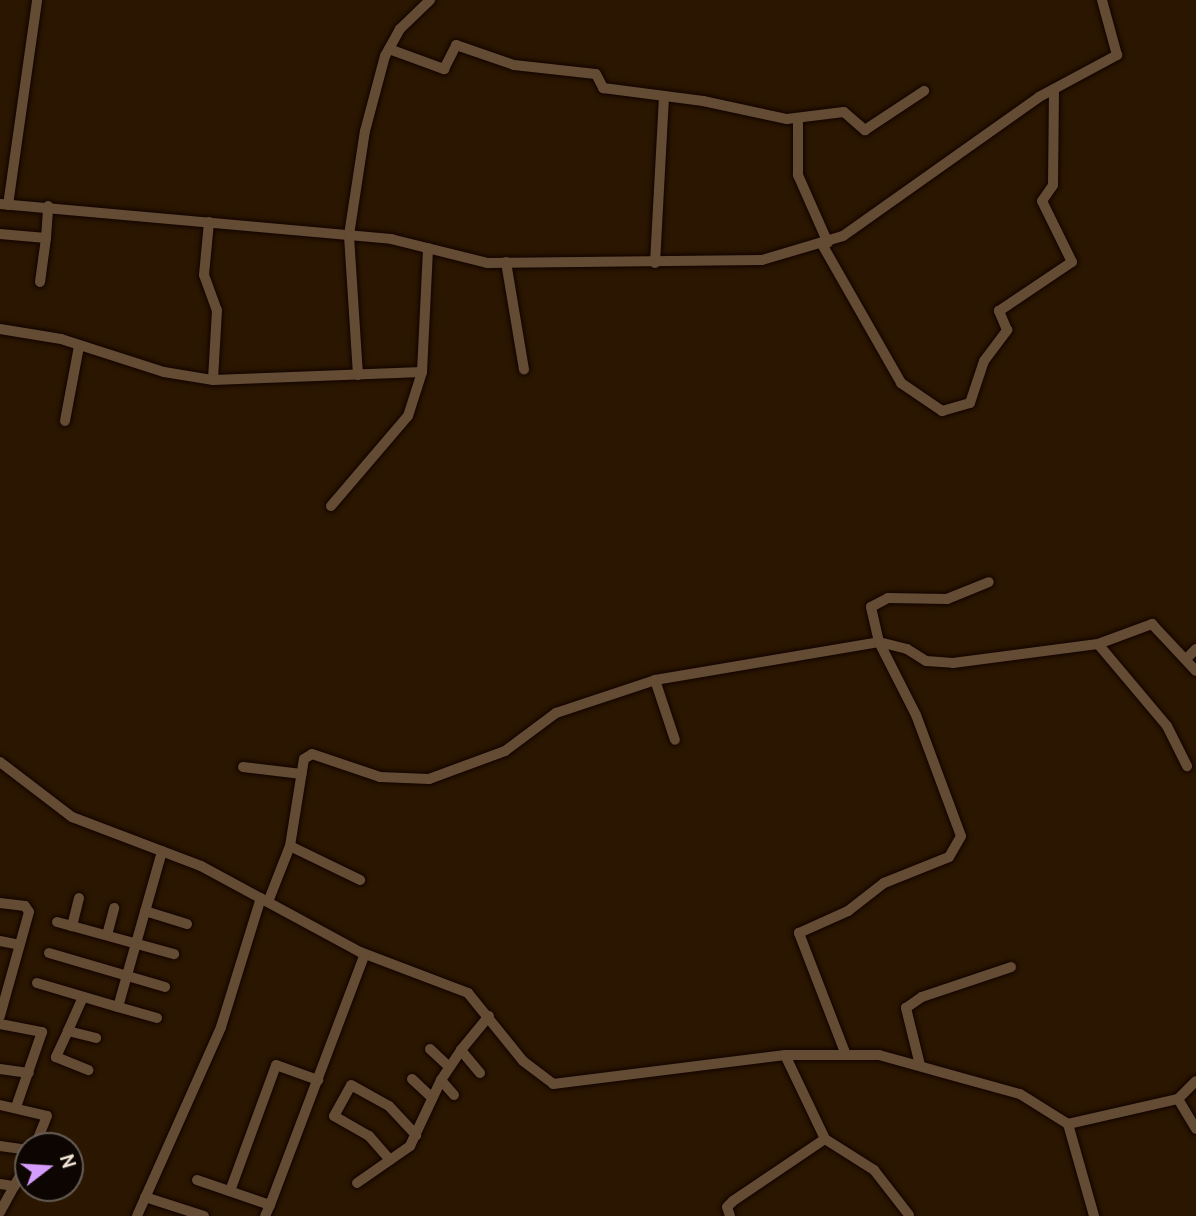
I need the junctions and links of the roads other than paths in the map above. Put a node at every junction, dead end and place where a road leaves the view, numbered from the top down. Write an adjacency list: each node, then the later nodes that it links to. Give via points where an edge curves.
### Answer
1 (37, 0): 9 (street)
2 (430, 0): 4 (street)
3 (1102, 0): 5 (street, via 1118,53)
4 (389, 49): 7 (street, via 444,69 456,45 514,65 596,74 603,88); 13 (street, via 365,131)
5 (1054, 89): 15 (street); 15 (street, via 1054,185 1042,201 1072,262 999,311 1007,330 984,361 970,403 942,411 901,383)
6 (924, 91): 8 (street, via 865,130 844,112)
7 (664, 96): 8 (street); 18 (street)
8 (798, 118): 15 (street, via 798,175)
9 (4, 204): 10 (street)
10 (48, 206): 11 (street); 14 (street)
11 (209, 222): 13 (street); 25 (street, via 204,275 217,310)
12 (0, 234): 14 (street)
13 (349, 235): 16 (street); 24 (street)
14 (46, 238): 19 (street)
15 (825, 245): 18 (street, via 762,260)
16 (428, 248): 17 (street, via 479,262); 23 (street)
17 (506, 262): 18 (street); 22 (street)
18 (655, 263)
19 (40, 282)
20 (0, 329): 21 (street)
21 (79, 346): 25 (street, via 164,372); 26 (street)
22 (524, 369)
23 (422, 372): 24 (street); 27 (street, via 408,416)
24 (358, 374): 25 (street)
25 (213, 380)
26 (65, 421)
27 (331, 506)
28 (989, 582): 29 (street, via 947,599 874,602 870,619)
29 (879, 642): 30 (street, via 943,664); 34 (street); 74 (street, via 912,706 961,836 948,857 884,883 848,911 799,933)
30 (1098, 644): 32 (street, via 1152,624); 37 (street, via 1167,726)
31 (1196, 649): 32 (street)
32 (1186, 659): 33 (street)
33 (1196, 671)
34 (655, 680): 35 (street); 39 (street, via 556,713 505,751 441,776 398,780 312,754 304,759)
35 (675, 740)
36 (0, 762): 41 (street, via 72,817)
37 (1186, 766)
38 (243, 767): 39 (street)
39 (302, 774): 40 (street)
40 (290, 846): 42 (street); 44 (street)
41 (162, 851): 44 (street); 47 (street)
42 (360, 880)
43 (79, 898): 50 (street)
44 (265, 900): 56 (street); 100 (street, via 221,1027)
45 (0, 903): 54 (street, via 28,909)
46 (114, 908): 51 (street)
47 (145, 911): 49 (street); 53 (street)
48 (57, 922): 50 (street)
49 (187, 924)
50 (72, 926): 51 (street)
51 (107, 935): 53 (street)
52 (0, 941): 54 (street)
53 (136, 942): 57 (street); 59 (street)
54 (20, 945): 60 (street)
55 (49, 953): 59 (street)
56 (362, 953): 66 (street, via 455,987); 82 (street)
57 (174, 954)
58 (1011, 967): 75 (street, via 922,997 906,1008)
59 (127, 976): 62 (street); 64 (street)
60 (4, 980): 65 (street)
61 (37, 983): 63 (street)
62 (165, 987)
63 (83, 997): 64 (street); 69 (street)
64 (118, 1007): 67 (street)
65 (0, 1016)
66 (489, 1016): 72 (street); 73 (street, via 541,1079 562,1086)
67 (157, 1018)
68 (0, 1024): 79 (street, via 43,1032)
69 (68, 1031): 70 (street); 78 (street, via 56,1057)
70 (96, 1038)
71 (430, 1049): 76 (street)
72 (461, 1050): 76 (street); 80 (street)
73 (785, 1055): 74 (street); 94 (street)
74 (846, 1055): 75 (street)
75 (920, 1065): 90 (street, via 1020,1094)
76 (448, 1066): 83 (street)
77 (0, 1069): 79 (street)
78 (89, 1070)
79 (29, 1073): 89 (street)
80 (480, 1073)
81 (412, 1079): 86 (street)
82 (318, 1080): 99 (street, via 276,1065); 101 (street)
83 (441, 1080): 85 (street); 86 (street)
84 (1196, 1081): 87 (street)
85 (454, 1095)
86 (430, 1097): 93 (street)
87 (1178, 1099): 90 (street); 91 (street)
88 (0, 1105): 89 (street)
89 (16, 1107): 92 (street, via 47,1116)
90 (1068, 1124): 108 (street)
91 (1196, 1129)
92 (41, 1132)
93 (416, 1135): 95 (street); 95 (street, via 389,1106 351,1085 334,1116 369,1136)
94 (825, 1139): 103 (street, via 874,1170); 107 (street, via 733,1200)
95 (390, 1160): 97 (street)
96 (197, 1180): 99 (street)
97 (357, 1183)
98 (14, 1188): 102 (street)
99 (230, 1191): 101 (street)
100 (145, 1197): 104 (street); 105 (street)
101 (270, 1205): 106 (street)
102 (0, 1212)
103 (909, 1215)
104 (137, 1216)
105 (204, 1216)
106 (265, 1216)
107 (730, 1216)
108 (1094, 1216)

